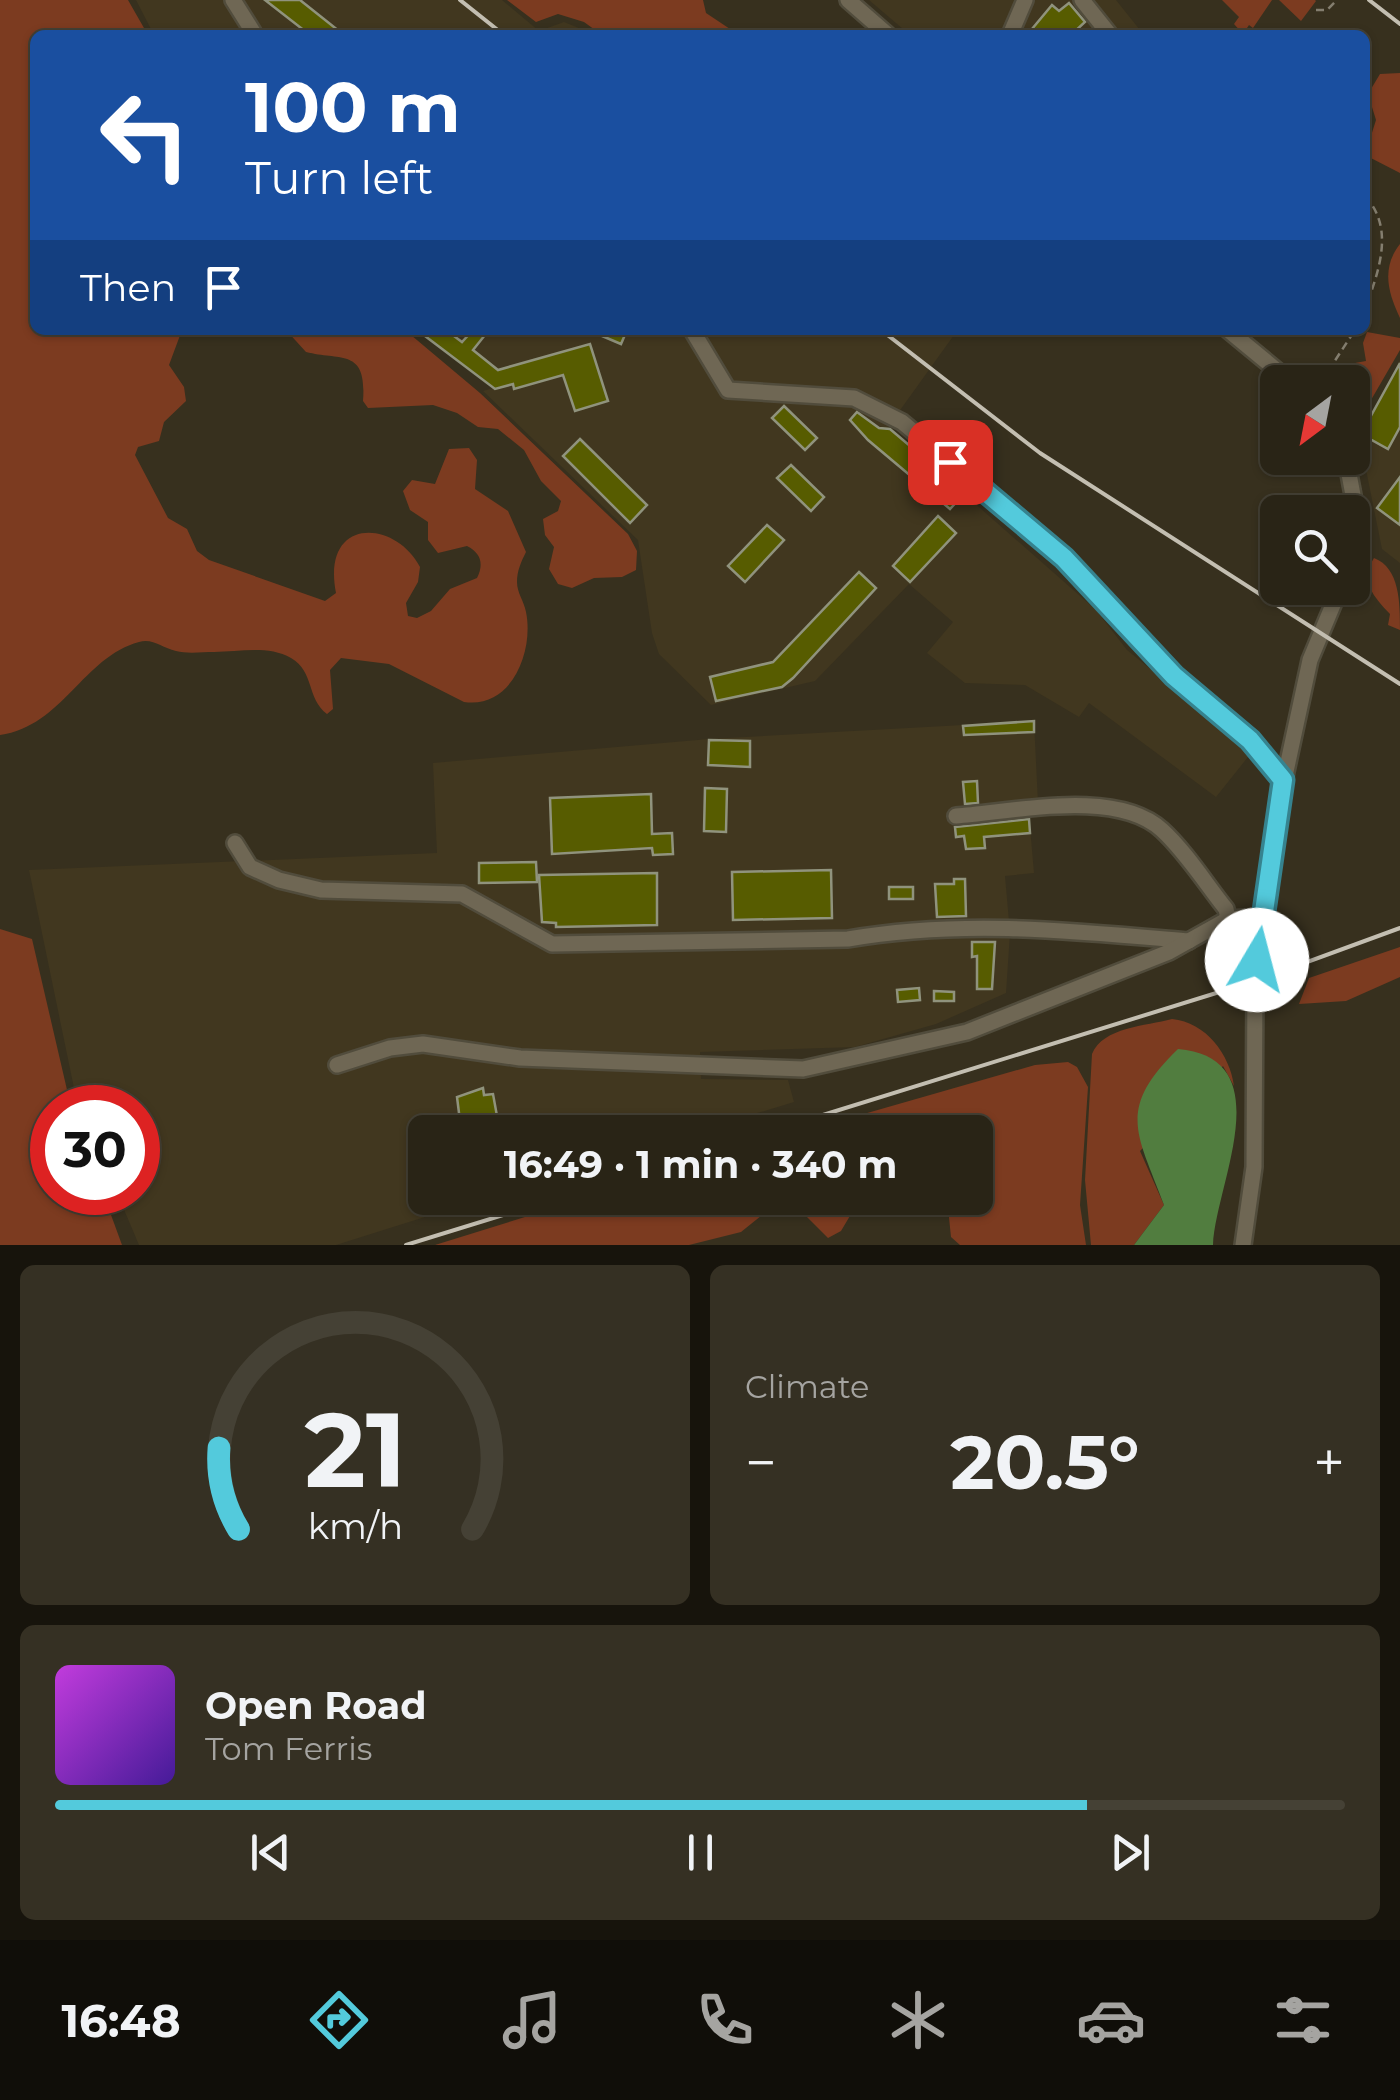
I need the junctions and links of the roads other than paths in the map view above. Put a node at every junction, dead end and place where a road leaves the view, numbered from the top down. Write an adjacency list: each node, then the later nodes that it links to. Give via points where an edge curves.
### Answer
1 (233, 0): 5 (street)
2 (848, 0): 6 (street)
3 (1025, 0): 7 (street)
4 (1082, 0): 8 (street)
5 (251, 30)
6 (882, 30)
7 (1012, 30)
8 (1106, 30)
9 (695, 335): 13 (street, via 728,390 854,398 902,422 1064,558)
10 (1234, 335): 11 (street)
11 (1270, 365)
12 (1333, 605): 13 (street, via 1310,660)
13 (1283, 780): 16 (street)
14 (956, 816): 17 (street, via 1124,809 1163,830)
15 (235, 844): 18 (street, via 250,866 280,880 321,890 462,894 552,944 848,938 1015,926)
16 (1263, 917): 17 (street); 20 (street, via 1255,982 1254,1167)
17 (1228, 919): 18 (street)
18 (1189, 940): 19 (street, via 966,1032 803,1069 520,1058 423,1044)
19 (337, 1066)
20 (1243, 1245)

